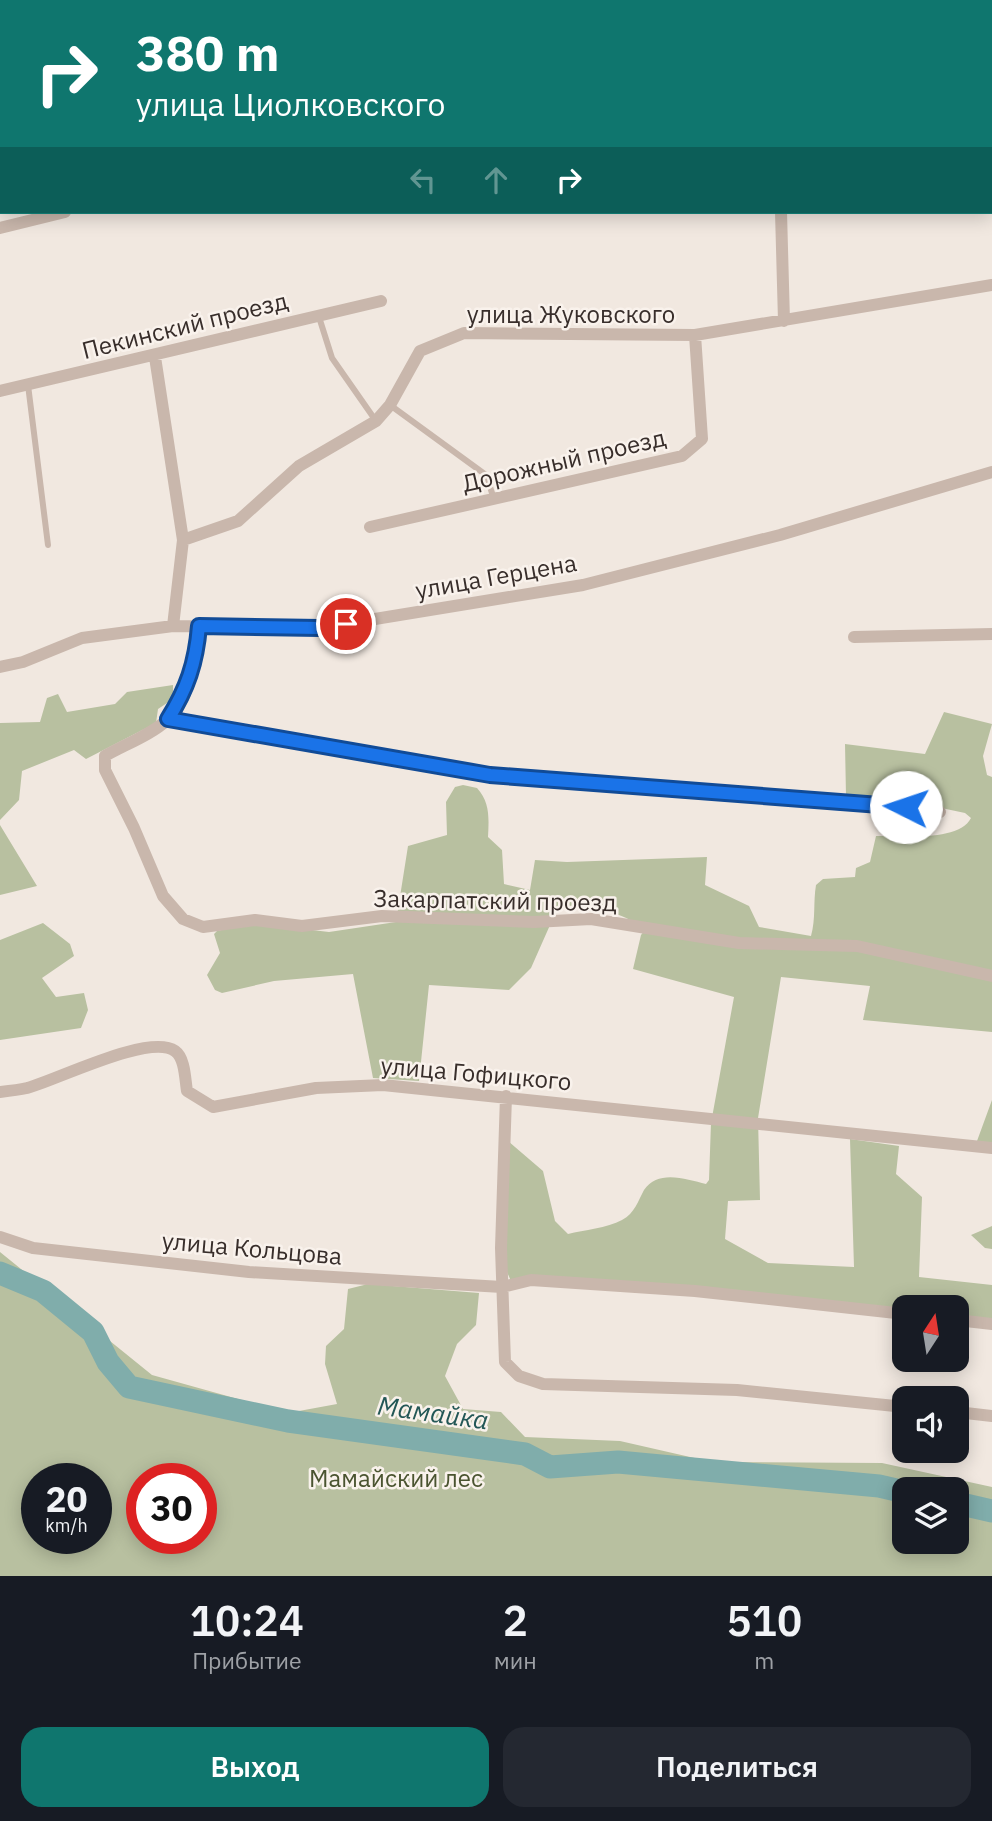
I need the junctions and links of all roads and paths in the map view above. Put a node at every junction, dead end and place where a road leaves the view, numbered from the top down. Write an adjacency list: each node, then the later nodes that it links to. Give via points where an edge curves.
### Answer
1 (57, 214): 3 (street)
2 (781, 214): 7 (street)
3 (0, 228)
4 (992, 285): 7 (street, улица Жуковского)
5 (381, 300): 6 (street, Пекинский проезд)
6 (318, 315): 9 (street, Пекинский проезд); 13 (lane, via 332,358)
7 (784, 321): 8 (street, улица Жуковского)
8 (695, 335): 12 (street, улица Жуковского, via 464,333 419,351); 15 (street, Дорожный проезд, via 702,439 682,456)
9 (155, 357): 10 (street, Пекинский проезд); 17 (street)
10 (28, 385): 11 (street, Пекинский проезд); 18 (lane)
11 (0, 391)
12 (390, 405): 13 (street, улица Жуковского); 15 (lane, via 486,475)
13 (376, 421): 17 (street, улица Жуковского, via 299,466 238,521)
14 (992, 472): 20 (street, улица Герцена, via 780,535 583,585 320,628)
15 (494, 499): 16 (street, Дорожный проезд)
16 (370, 527)
17 (183, 540): 19 (street)
18 (48, 545)
19 (173, 625): 20 (street, улица Герцена); 23 (street, улица Герцена, via 82,638 23,663)
20 (199, 626): 24 (street, via 188,687)
21 (992, 634): 22 (street)
22 (854, 637)
23 (0, 667)
24 (168, 719): 25 (street, via 490,775); 26 (street, Закарпатский проезд, via 105,756 105,770 163,896 183,919 203,927 255,920 302,926 382,916 534,922 591,919 739,943 857,946)
25 (940, 812)
26 (992, 976)
27 (0, 1092): 28 (street, улица Гофицкого, via 28,1088 107,1058 158,1047 173,1049 181,1056 187,1091 213,1107 316,1088 383,1085)
28 (506, 1096): 29 (street, улица Гофицкого); 31 (street)
29 (992, 1148)
30 (0, 1237): 31 (street, улица Кольцова, via 33,1248 223,1270)
31 (502, 1287): 32 (street, улица Кольцова, via 531,1280 682,1290); 35 (street, via 505,1362 519,1376 543,1384 737,1390)
32 (892, 1313)
33 (970, 1321): 34 (street)
34 (992, 1324)
35 (892, 1406)
36 (969, 1413): 37 (street)
37 (992, 1416)

